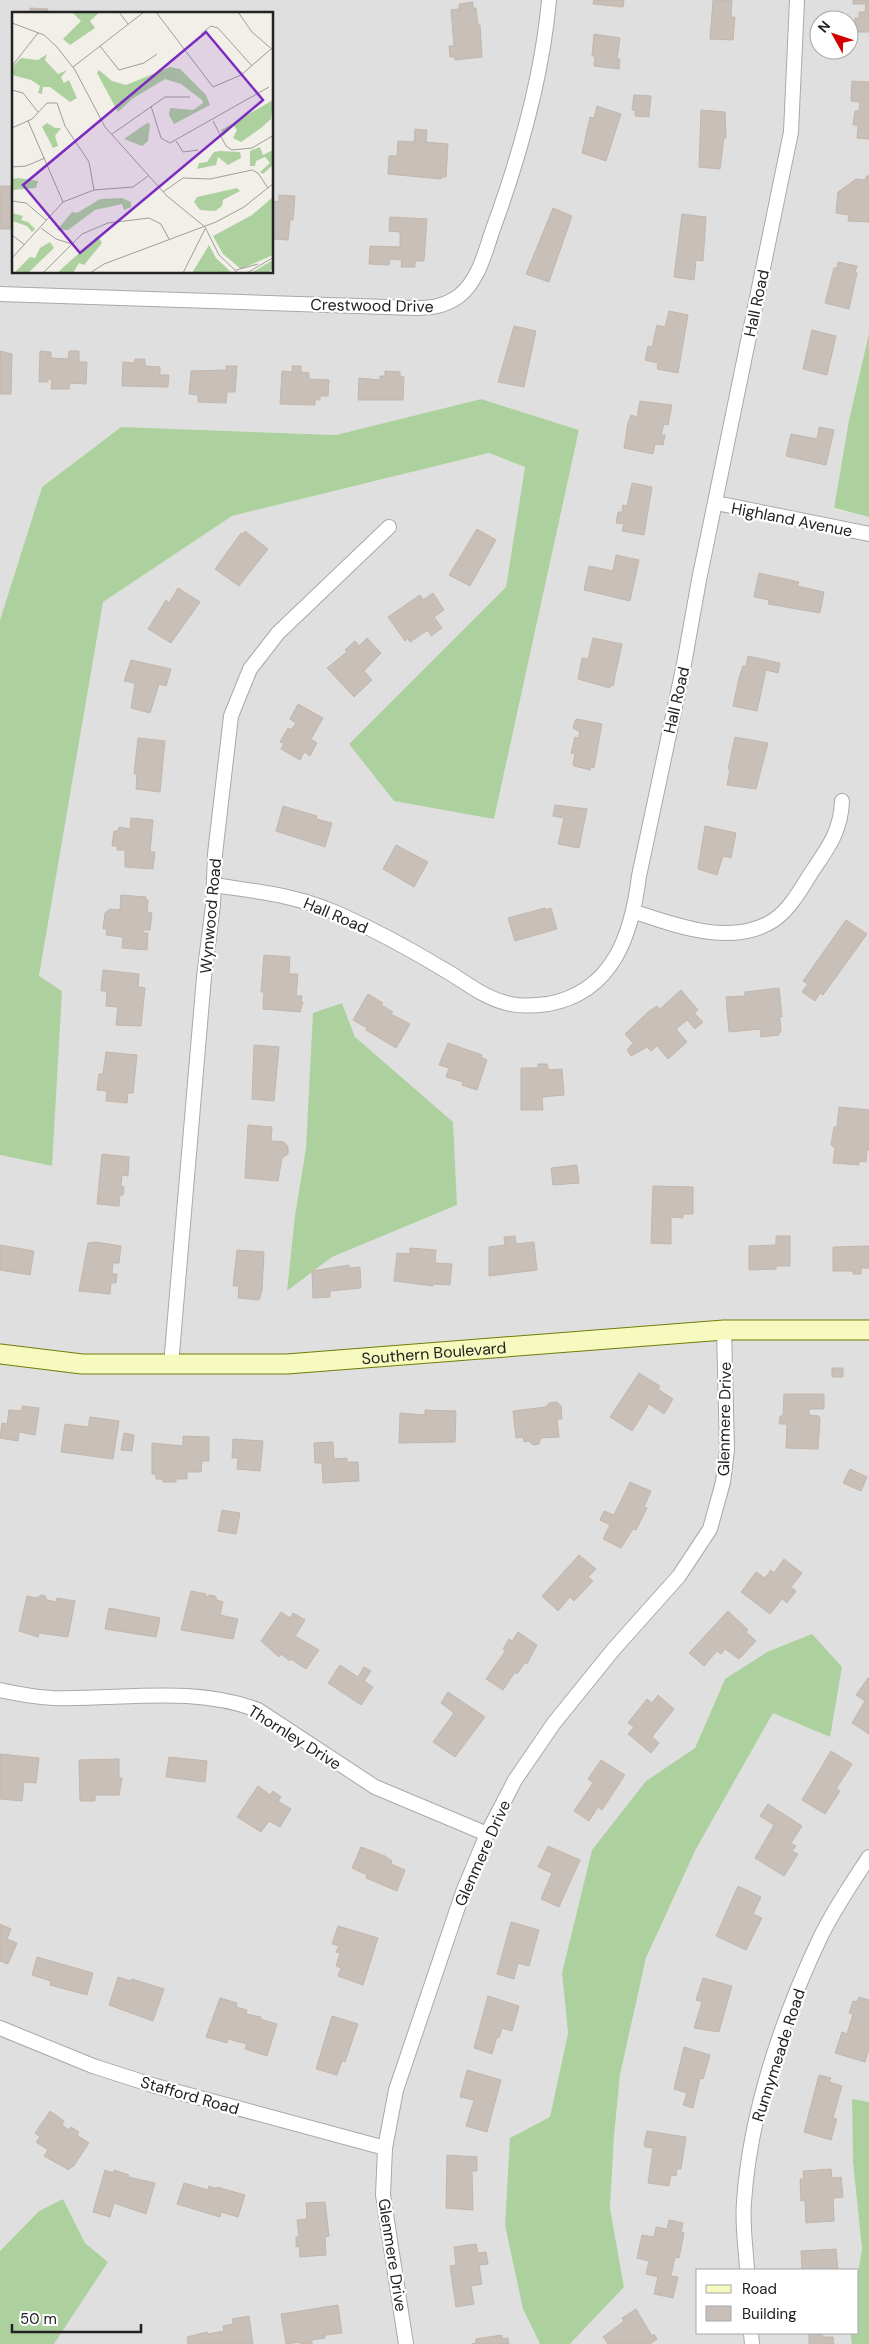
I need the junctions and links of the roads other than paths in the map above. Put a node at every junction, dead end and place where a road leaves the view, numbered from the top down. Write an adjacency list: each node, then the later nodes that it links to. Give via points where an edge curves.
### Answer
1 (549, 0): 3 (street, Crestwood Drive, via 535,93 508,186 478,272 459,296 444,305 416,308)
2 (797, 0): 4 (street, Hall Road, via 791,132)
3 (0, 294)
4 (716, 504): 6 (street, Highland Avenue); 9 (street, Hall Road)
5 (389, 527): 8 (street, Wynwood Road, via 278,633 250,669 231,716)
6 (869, 534)
7 (842, 801): 9 (street, via 839,828 791,903 775,919 756,930 741,934 712,932)
8 (214, 885): 9 (street, Hall Road, via 284,895 338,914 483,993 519,1006 557,1002 586,990 610,966); 13 (street, Wynwood Road)
9 (635, 912)
10 (724, 1330): 11 (main road, Southern Boulevard); 13 (main road, Southern Boulevard, via 287,1364); 15 (street, Glenmere Drive, via 727,1450 723,1482 710,1529 679,1576 554,1723 515,1780)
11 (869, 1330)
12 (0, 1354): 13 (main road, Southern Boulevard, via 82,1364)
13 (171, 1365)
14 (0, 1690): 15 (street, Thornley Drive, via 53,1698 202,1696 243,1705 258,1710 375,1787)
15 (487, 1834): 18 (street, Glenmere Drive, via 396,2090)
16 (869, 1856): 19 (street, Runnymeade Road, via 820,1937 788,2012 763,2093 749,2154 744,2204)
17 (0, 2028): 18 (street, Stafford Road, via 93,2066 152,2085)
18 (385, 2148): 20 (street, Glenmere Drive, via 383,2195)
19 (747, 2269)
20 (406, 2344)

